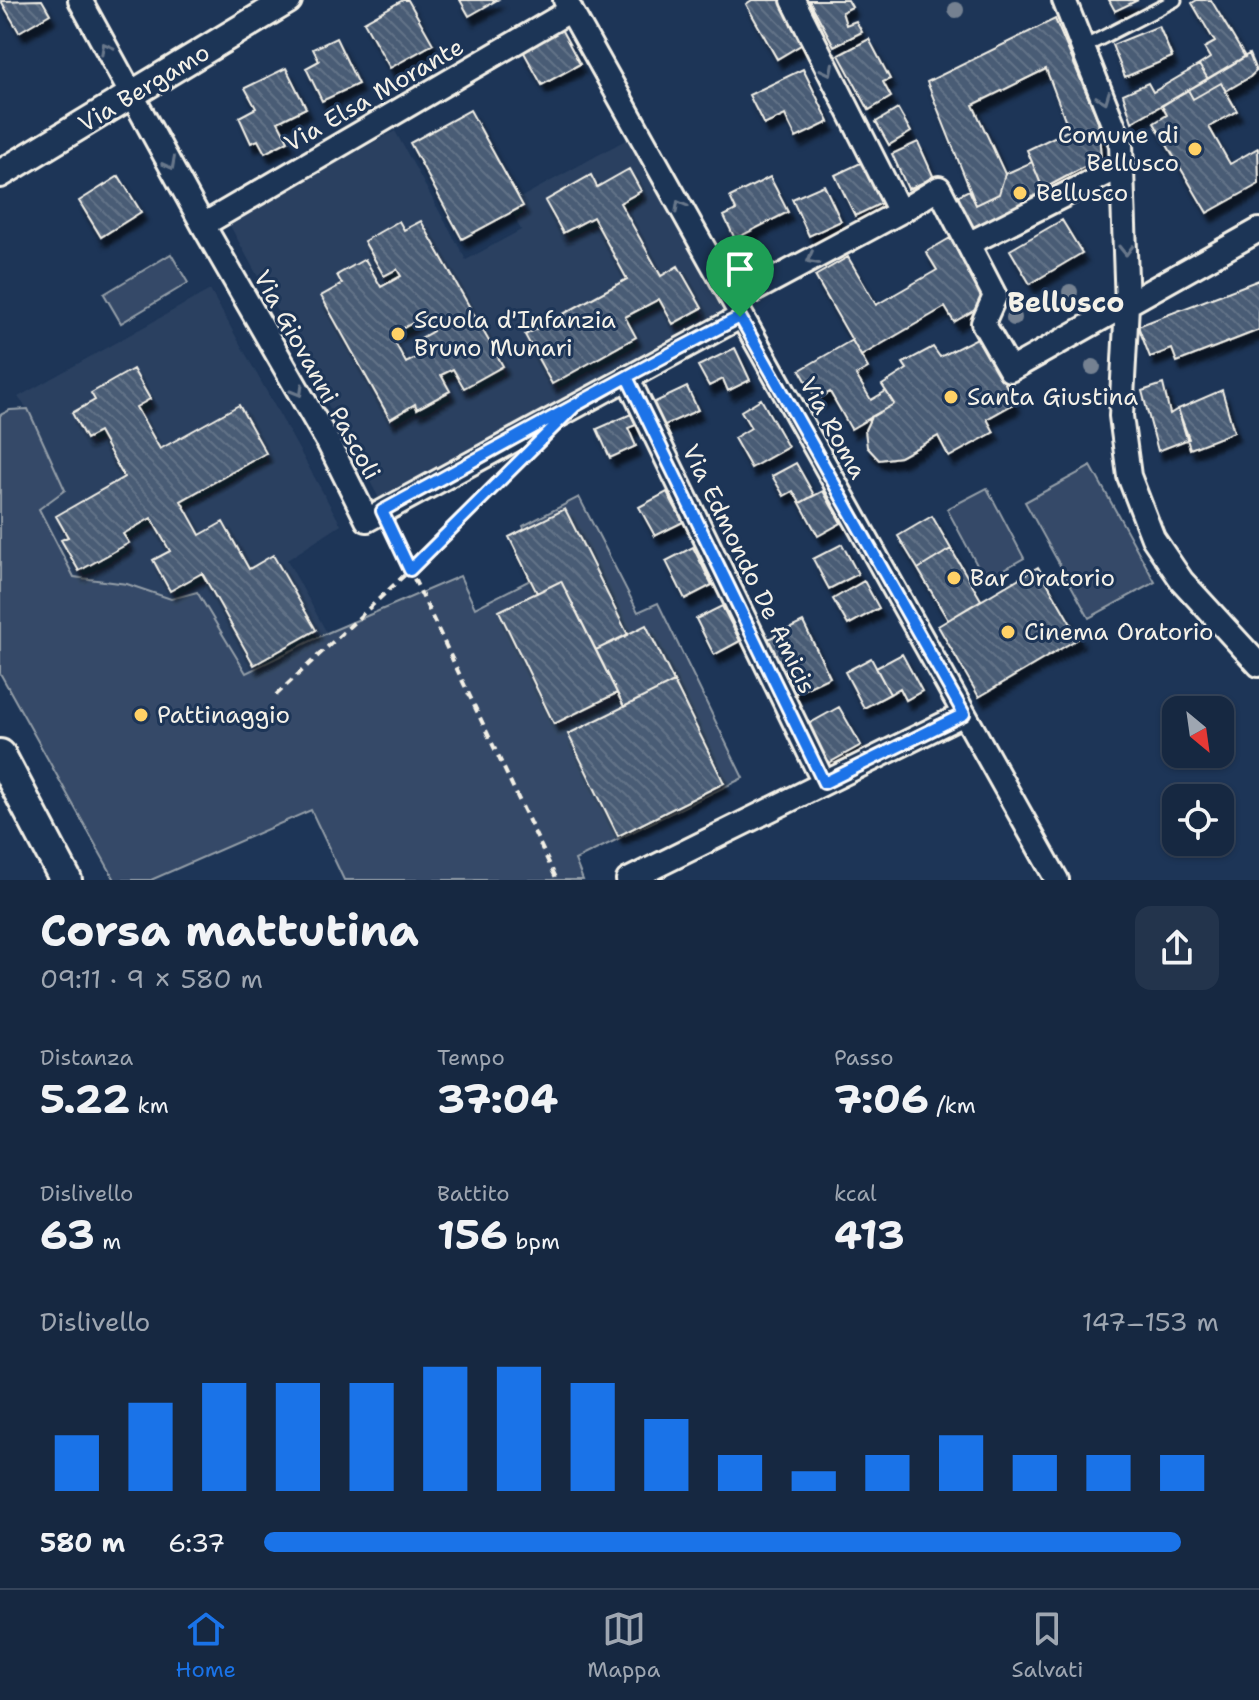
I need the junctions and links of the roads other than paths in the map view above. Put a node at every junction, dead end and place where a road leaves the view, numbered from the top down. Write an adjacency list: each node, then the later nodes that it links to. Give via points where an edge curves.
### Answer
1 (80, 0): 8 (street, Via Giovanni Pascoli, one-way to 1)
2 (288, 0): 8 (street, Via Bergamo)
3 (793, 0): 11 (street, one-way to 11)
4 (1064, 0): 7 (street)
5 (1175, 0): 7 (lane)
6 (568, 5): 12 (street, Via Elsa Morante); 16 (street, Via Roma, one-way to 6)
7 (1084, 47): 9 (street, one-way to 9)
8 (133, 96): 10 (street, Via Bergamo); 12 (street, Via Giovanni Pascoli, one-way to 12)
9 (1123, 154): 14 (street); 15 (street, one-way to 15)
10 (0, 174)
11 (900, 212): 14 (street, Via Giovanni Pascoli, via 939,188); 16 (street, Via Giovanni Pascoli, one-way to 16)
12 (203, 225): 17 (street, Via Giovanni Pascoli, one-way to 17, via 367,520)
13 (1258, 235): 15 (street)
14 (968, 244): 15 (street, via 995,296 983,323 1010,370)
15 (1127, 305): 18 (street, via 1121,416 1129,476 1153,538 1182,581)
16 (737, 309): 17 (street, Via Giovanni Pascoli); 19 (street, Via Roma)
17 (627, 377): 21 (street, Via Edmondo De Amicis)
18 (1259, 665)
19 (964, 714): 21 (street); 24 (street, Via Roma)
20 (0, 755): 22 (main road)
21 (824, 783): 23 (street)
22 (66, 880)
23 (629, 880)
24 (1057, 880)

